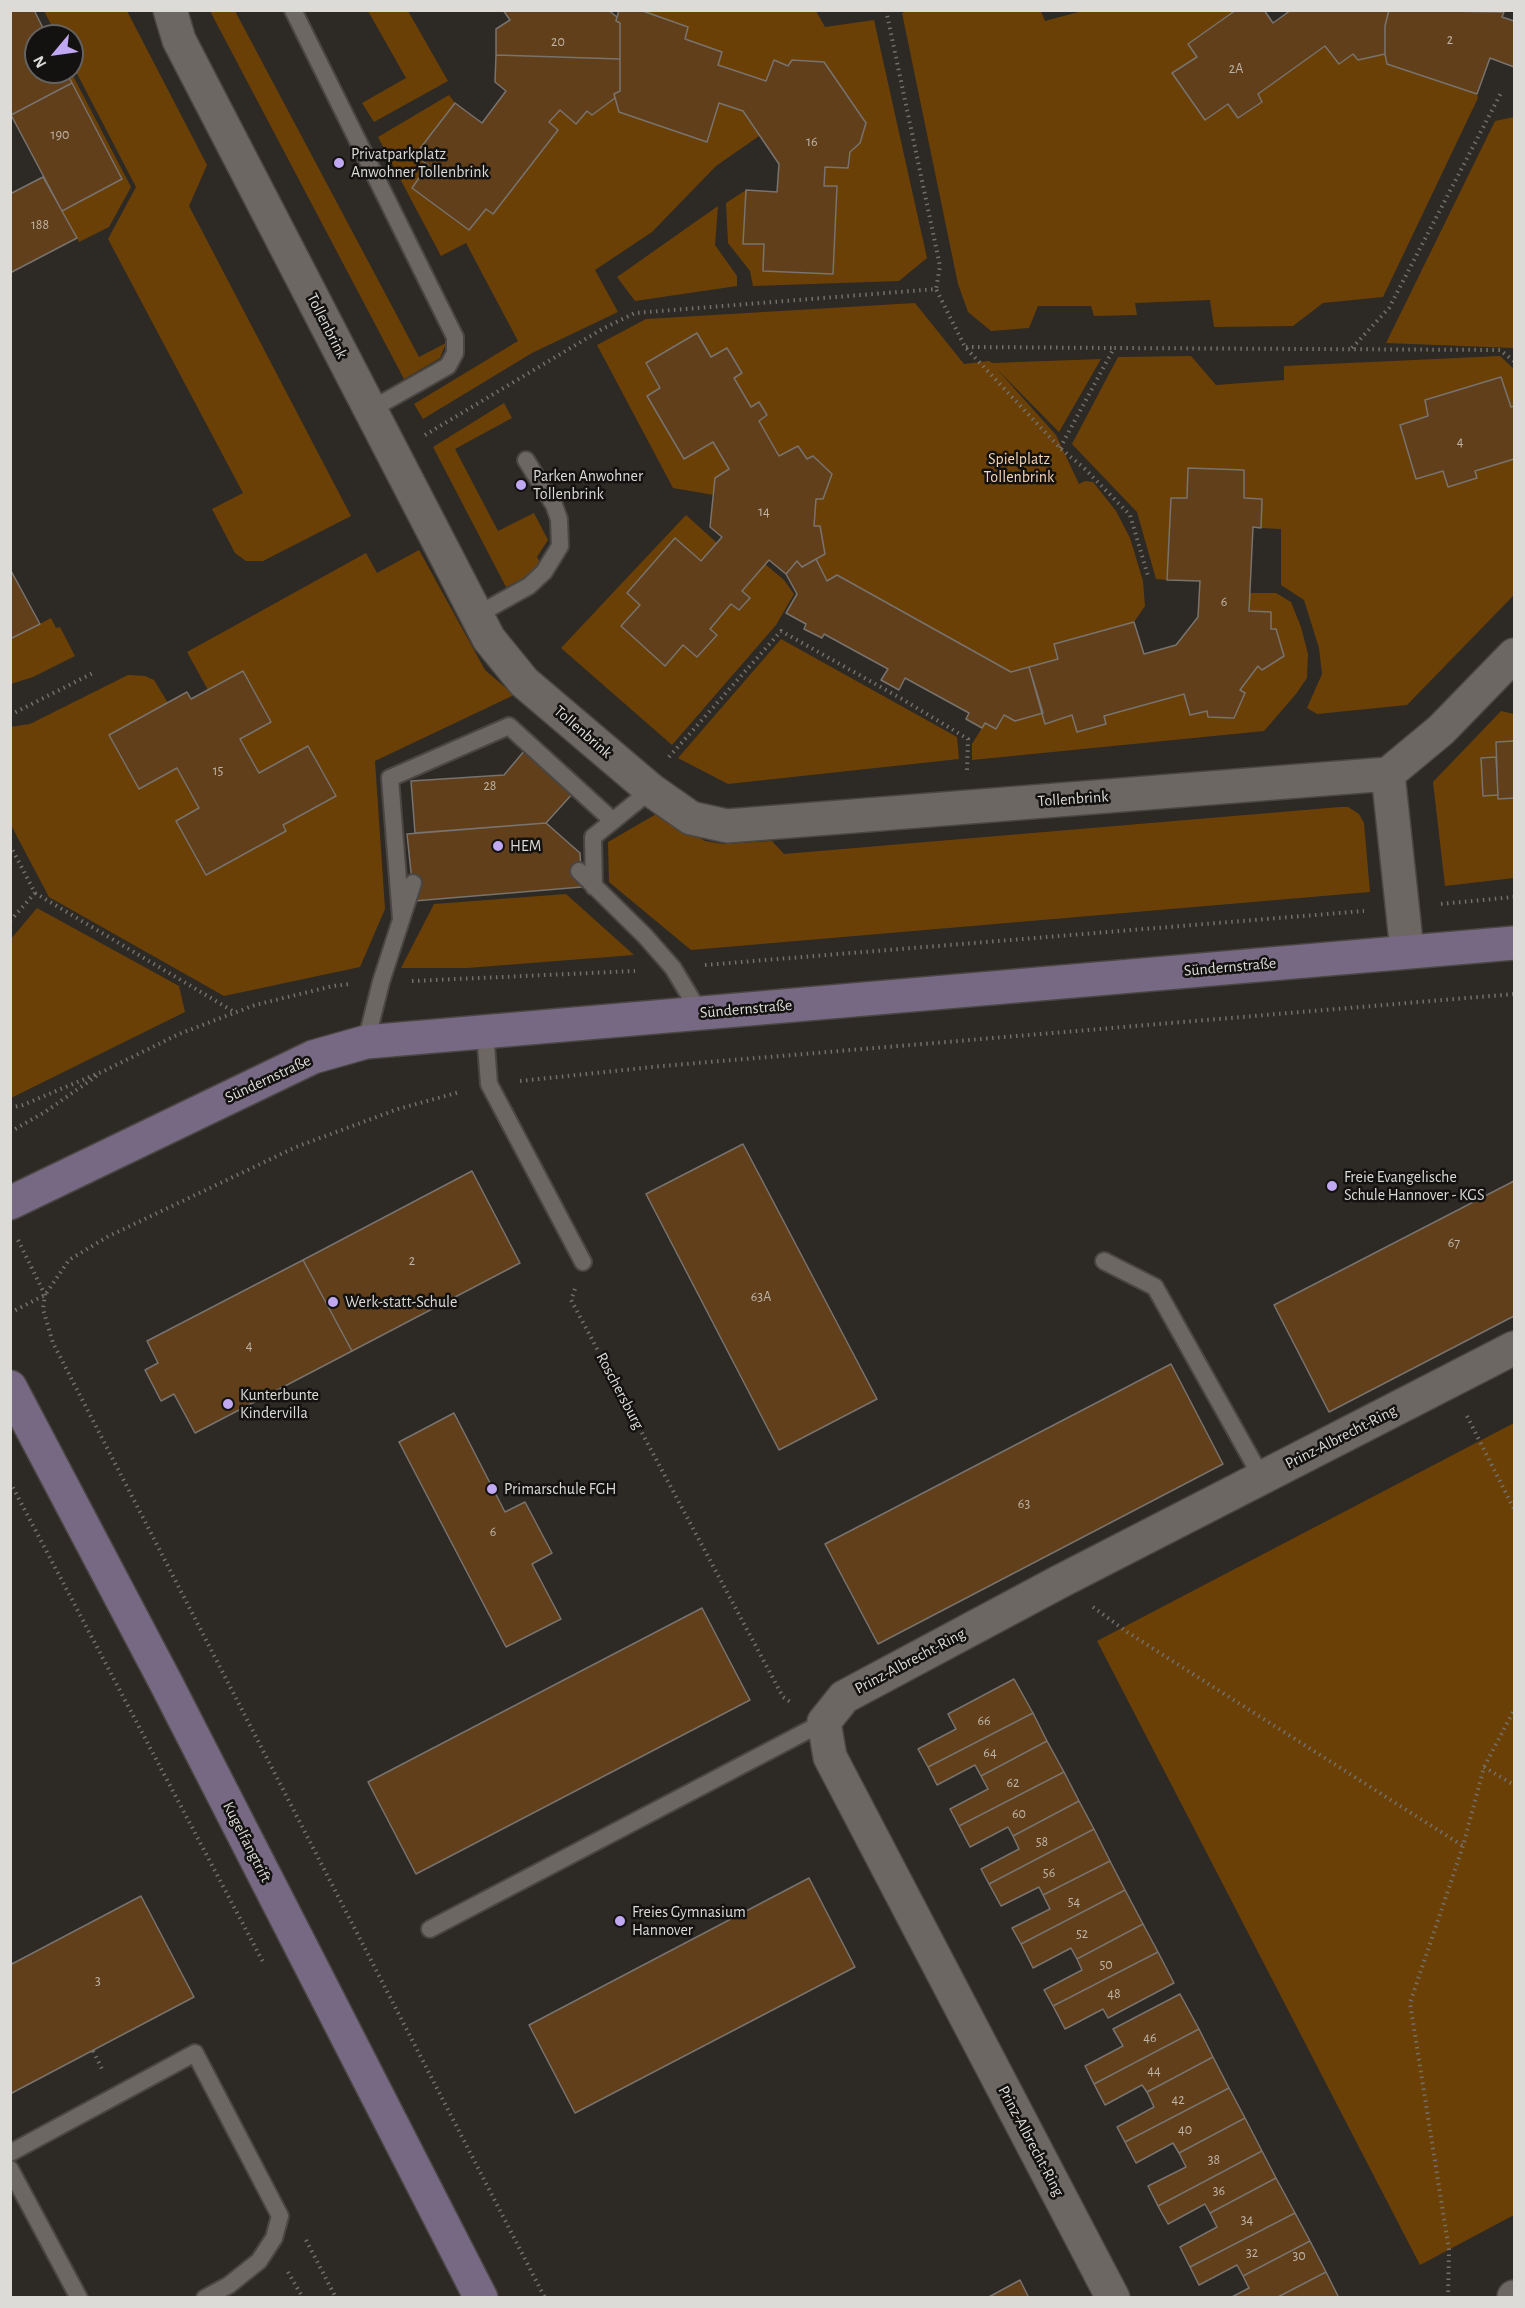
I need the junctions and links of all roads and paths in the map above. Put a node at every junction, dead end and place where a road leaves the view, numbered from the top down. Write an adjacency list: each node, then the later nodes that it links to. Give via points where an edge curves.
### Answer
1 (170, 10): 10 (street, Tollenbrink, via 178,40)
2 (293, 10): 10 (lane, via 455,337 455,353 448,366)
3 (886, 10): 5 (path, via 940,266)
4 (1501, 93): 8 (path, via 1389,308)
5 (936, 289): 6 (path); 12 (path, via 635,313)
6 (965, 347): 7 (path); 11 (path)
7 (1114, 348): 8 (path); 11 (path)
8 (1351, 349): 9 (path, via 1500,350)
9 (1515, 361)
10 (370, 410): 12 (street, Tollenbrink)
11 (1060, 448): 14 (path, via 1130,515)
12 (393, 454): 15 (street, Tollenbrink)
13 (526, 460): 15 (lane, via 554,505 560,546 544,572 529,586)
14 (1148, 576)
15 (477, 615): 20 (street, Tollenbrink, via 489,639 524,682)
16 (1509, 669): 19 (street)
17 (95, 672): 18 (path)
18 (10, 715)
19 (1388, 774): 21 (street, Tollenbrink); 29 (street)
20 (648, 788): 21 (street, Tollenbrink, via 691,819 727,826); 21 (path, via 781,631 968,739); 22 (lane)
21 (966, 807)
22 (613, 821): 26 (lane, via 593,837); 30 (lane, via 509,726 390,778)
23 (10, 845): 27 (path)
24 (579, 871): 26 (lane)
25 (413, 883): 30 (lane)
26 (594, 887): 34 (lane)
27 (35, 893): 31 (path); 37 (path)
28 (1515, 897): 29 (path)
29 (1403, 908): 33 (street); 34 (path)
30 (401, 918): 35 (lane)
31 (10, 921)
32 (1515, 944): 33 (street, Sündernstraße)
33 (1407, 951): 38 (street, Sündernstraße)
34 (673, 968): 35 (path); 38 (lane)
35 (381, 982): 37 (path, via 333,986); 40 (lane)
36 (1515, 994): 42 (path)
37 (236, 1013): 41 (path, via 179,1034)
38 (700, 1013): 39 (street, Sündernstraße)
39 (485, 1032): 40 (street, Sündernstraße); 42 (lane)
40 (366, 1042): 45 (street, Sündernstraße, via 303,1062)
41 (106, 1070): 43 (path); 44 (path)
42 (489, 1084): 48 (lane); 49 (path, via 398,1109 275,1157 107,1237 69,1260)
43 (10, 1108)
44 (10, 1132)
45 (10, 1203)
46 (15, 1235): 49 (path)
47 (1104, 1261): 54 (lane, via 1155,1287)
48 (583, 1262): 59 (path, Roschersburg, via 571,1300 783,1697)
49 (45, 1295): 50 (path); 72 (path, via 43,1309 53,1343)
50 (10, 1313)
51 (1515, 1348): 52 (street, Prinz-Albrecht-Ring)
52 (1450, 1382): 54 (street, Prinz-Albrecht-Ring); 56 (path)
53 (10, 1387): 71 (street, Kugelfangtrift)
54 (1262, 1478): 57 (street, Prinz-Albrecht-Ring)
55 (10, 1482): 64 (path)
56 (1515, 1509)
57 (1059, 1582): 59 (street, Prinz-Albrecht-Ring, via 844,1697); 62 (path, via 1127,1632)
58 (1515, 1710): 60 (path)
59 (824, 1722): 63 (lane); 73 (street, Prinz-Albrecht-Ring, via 830,1757)
60 (1484, 1767): 61 (path); 62 (path)
61 (1515, 1785)
62 (1463, 1846): 74 (path, via 1410,2003 1449,2250)
63 (430, 1929)
64 (266, 1969)
65 (10, 2153): 67 (lane, via 195,2053)
66 (10, 2169): 68 (lane)
67 (280, 2216): 69 (lane, via 274,2238 259,2260 230,2285); 70 (path, via 295,2218)
68 (79, 2298)
69 (205, 2298)
70 (336, 2298)
71 (481, 2298)
72 (545, 2298)
73 (1113, 2298)
74 (1448, 2298)

